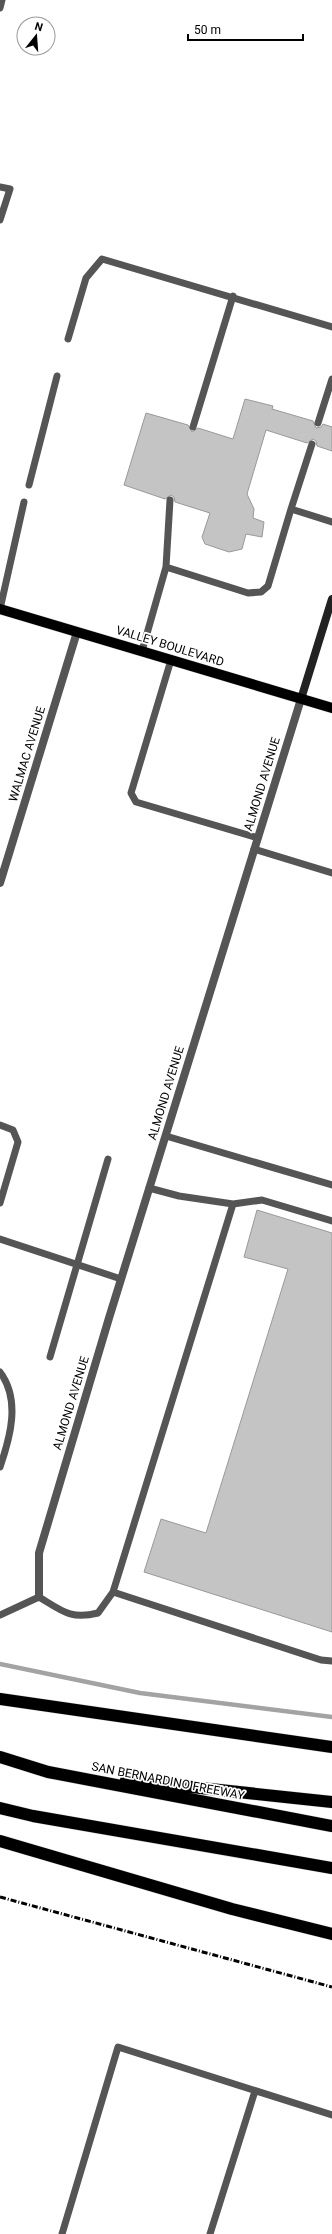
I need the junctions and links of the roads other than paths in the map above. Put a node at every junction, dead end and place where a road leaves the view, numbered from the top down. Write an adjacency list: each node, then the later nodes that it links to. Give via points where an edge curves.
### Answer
1 (2, 0): 2 (lane)
2 (0, 8)
3 (0, 187): 4 (lane, via 10,189)
4 (0, 220)
5 (233, 296): 6 (lane); 7 (lane, via 102,259 86,278); 11 (lane)
6 (332, 327)
7 (68, 339)
8 (57, 376): 13 (lane)
9 (332, 378): 10 (lane)
10 (318, 423)
11 (193, 427)
12 (312, 444): 16 (lane)
13 (29, 485)
14 (170, 500): 18 (lane)
15 (24, 502): 20 (lane)
16 (291, 509): 17 (lane); 18 (lane, via 268,586 262,592 248,593)
17 (332, 522)
18 (166, 567): 22 (lane)
19 (332, 599): 24 (street, ALMOND AVENUE)
20 (0, 609): 21 (main road, VALLEY BOULEVARD)
21 (77, 632): 22 (main road, VALLEY BOULEVARD); 29 (street, WALMAC AVENUE)
22 (142, 652): 23 (main road, VALLEY BOULEVARD)
23 (171, 660): 24 (main road, VALLEY BOULEVARD); 26 (lane, via 131,793 136,802)
24 (301, 699): 25 (main road, VALLEY BOULEVARD); 26 (street, ALMOND AVENUE)
25 (332, 708)
26 (258, 838): 27 (street, ALMOND AVENUE)
27 (254, 849): 28 (lane); 31 (street, ALMOND AVENUE)
28 (332, 873)
29 (0, 883)
30 (0, 1125): 35 (lane, via 13,1130 18,1142)
31 (166, 1136): 33 (lane); 34 (street, ALMOND AVENUE)
32 (108, 1159): 39 (lane)
33 (332, 1185)
34 (149, 1188): 36 (lane, via 179,1196); 40 (street, ALMOND AVENUE)
35 (0, 1203)
36 (233, 1204): 37 (lane, via 262,1200); 44 (lane)
37 (332, 1221)
38 (0, 1239): 39 (lane)
39 (77, 1265): 40 (lane); 41 (lane)
40 (121, 1279): 45 (street, ALMOND AVENUE, via 39,1553)
41 (50, 1357)
42 (0, 1372): 43 (lane, via 11,1399 10,1436)
43 (0, 1467)
44 (113, 1592): 45 (lane, via 98,1613 86,1616 67,1615); 47 (lane, via 321,1660)
45 (39, 1597): 46 (lane)
46 (0, 1615)
47 (332, 1661)
48 (0, 1698): 49 (highway)
49 (332, 1747)
50 (0, 1757): 51 (highway, SAN BERNARDINO FREEWAY)
51 (48, 1772): 52 (highway); 54 (highway, SAN BERNARDINO FREEWAY)
52 (332, 1802)
53 (0, 1808): 56 (highway, via 33,1816)
54 (332, 1826)
55 (0, 1841): 57 (highway, via 232,1909)
56 (332, 1868)
57 (332, 1934)
58 (255, 2091): 59 (lane); 60 (lane, via 118,2047); 61 (lane)
59 (332, 2115)
60 (62, 2234)
61 (210, 2234)

